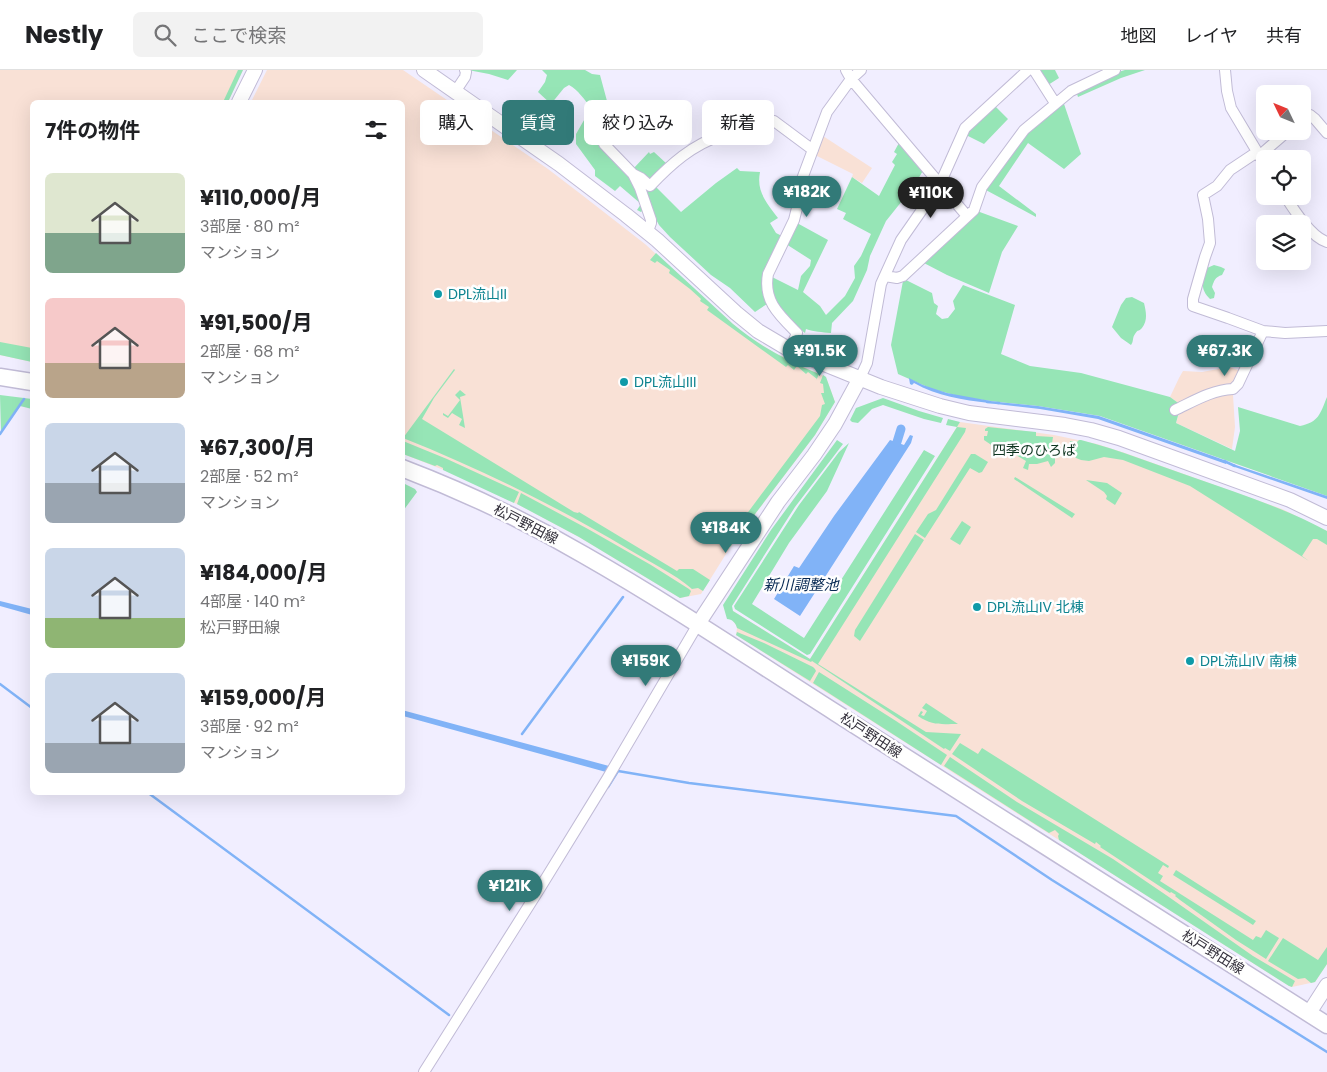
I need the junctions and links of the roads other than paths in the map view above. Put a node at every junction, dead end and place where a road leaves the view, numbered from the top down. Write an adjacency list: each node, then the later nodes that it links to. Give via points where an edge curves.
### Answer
1 (255, 70): 11 (street)
2 (424, 70): 10 (street)
3 (465, 70): 10 (street, via 465,77)
4 (861, 70): 9 (street)
5 (1028, 70): 22 (street, via 966,128)
6 (1034, 70): 12 (street)
7 (1115, 70): 12 (street, via 1071,91)
8 (1225, 70): 18 (street, via 1231,108)
9 (848, 75): 17 (street); 22 (street)
10 (455, 92): 25 (street, via 559,164)
11 (240, 100)
12 (1055, 103): 24 (street, via 1024,130 982,187 974,210)
13 (1311, 116): 14 (street)
14 (1327, 133)
15 (1278, 140): 19 (street)
16 (605, 145): 21 (street)
17 (812, 150): 21 (street, via 774,121 723,134 689,150 650,186); 30 (street, via 794,220 766,283 773,307 797,333)
18 (1256, 150)
19 (1268, 150)
20 (1256, 159): 28 (street, via 1230,170 1217,186 1202,195 1210,243 1193,306)
21 (633, 174): 25 (street, via 651,220)
22 (940, 184): 24 (street); 27 (street, via 901,240)
23 (1292, 205): 26 (street, via 1311,231)
24 (967, 216): 27 (street, via 903,276)
25 (648, 232): 30 (street, via 736,313)
26 (1327, 242)
27 (885, 276): 32 (street, via 867,364)
28 (1263, 331): 29 (street); 34 (street, via 1233,389 1208,394)
29 (1327, 332)
30 (790, 350): 32 (street)
31 (0, 377): 33 (main road)
32 (860, 378): 36 (street, via 921,401 969,413 1066,425 1118,438 1290,500); 37 (street, via 827,436 778,502)
33 (30, 382)
34 (1175, 410)
35 (405, 469): 37 (main road, 松戸野田線, via 492,506 597,562)
36 (1327, 518)
37 (698, 624): 39 (main road, 松戸野田線); 41 (street, via 586,813)
38 (1327, 985): 39 (street)
39 (1309, 1014): 40 (main road, 松戸野田線)
40 (1327, 1025)
41 (424, 1072)

